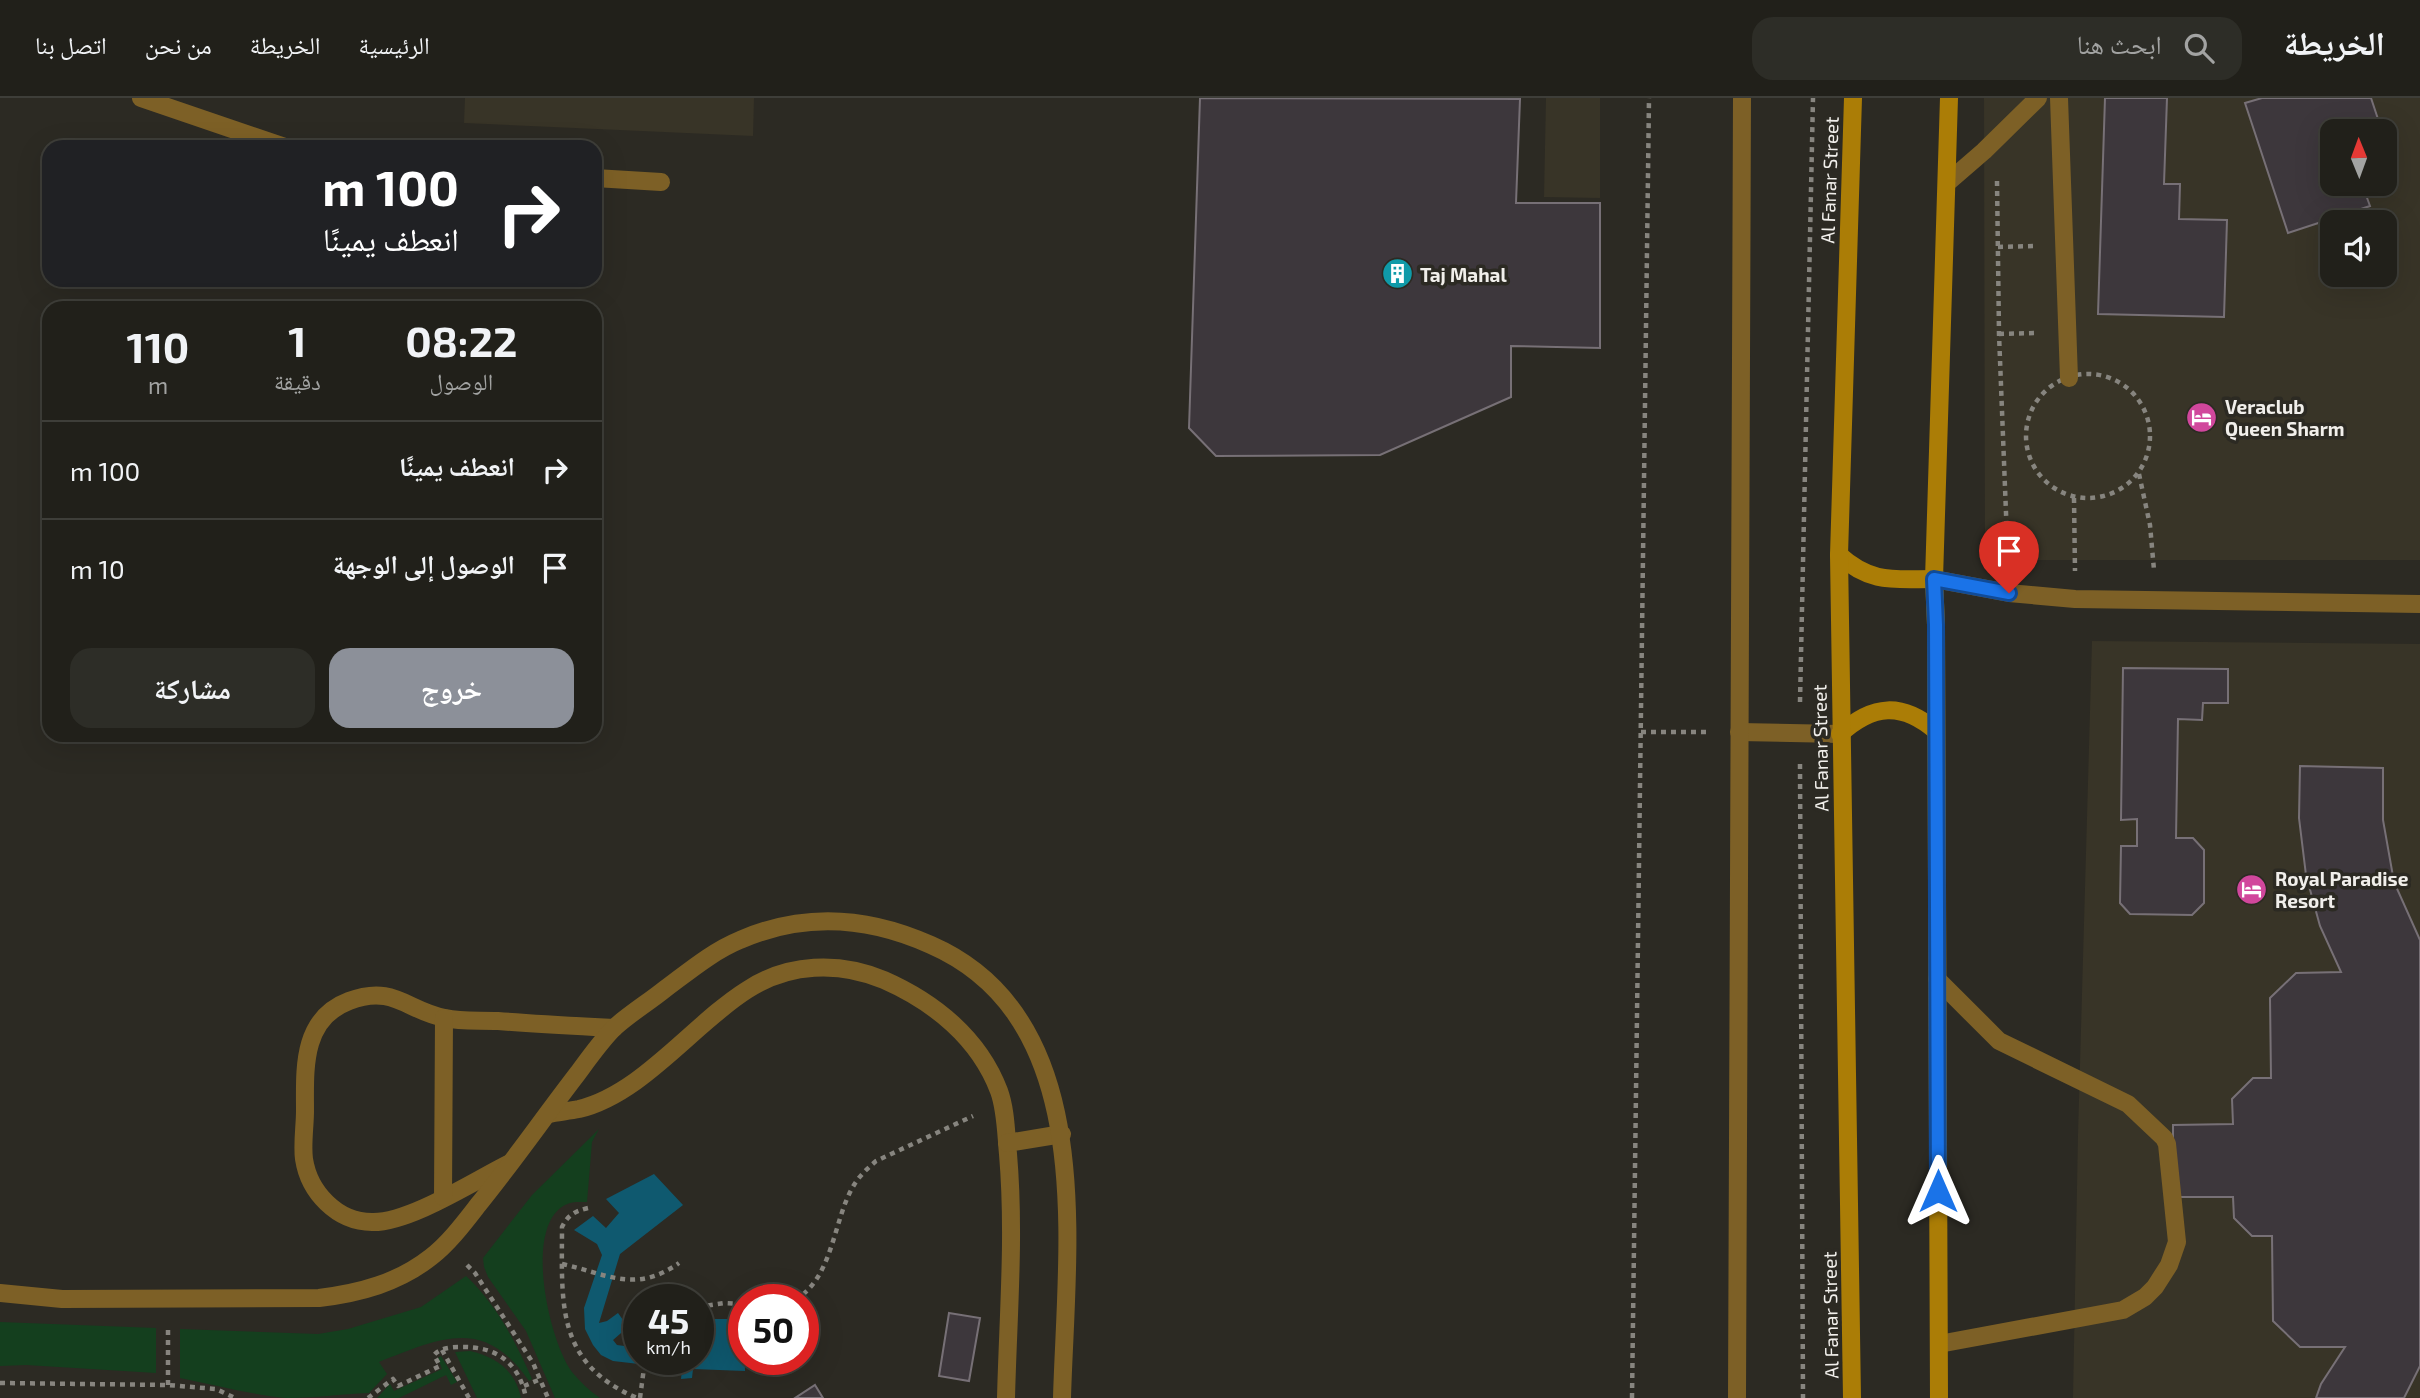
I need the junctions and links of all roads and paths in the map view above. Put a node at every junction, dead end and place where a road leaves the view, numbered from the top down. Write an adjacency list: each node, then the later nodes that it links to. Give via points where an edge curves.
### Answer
1 (141, 98): 9 (street)
2 (1649, 98): 25 (path)
3 (1742, 98): 26 (street)
4 (1853, 98): 18 (main road, Al Fanar Street)
5 (1949, 98): 12 (main road)
6 (2038, 98): 8 (street)
7 (2059, 98): 13 (street)
8 (1997, 139): 12 (street); 14 (path)
9 (264, 140)
10 (602, 178): 11 (street)
11 (661, 182)
12 (1947, 183): 19 (main road)
13 (2068, 332): 14 (path); 15 (street)
14 (1999, 334): 20 (path)
15 (2069, 378): 16 (path, via 2084,373 2118,380 2144,406 2151,441); 17 (path, via 2050,385 2028,413 2026,449 2043,481)
16 (2139, 474): 17 (path, via 2110,495); 22 (path)
17 (2074, 498): 21 (path)
18 (1839, 555): 19 (main road, via 1871,576); 27 (main road, Al Fanar Street)
19 (1934, 579): 20 (street); 24 (main road)
20 (2009, 593): 21 (street)
21 (2075, 600): 22 (street)
22 (2158, 602): 23 (street)
23 (2420, 604)
24 (1936, 731): 27 (main road, via 1922,719 1888,710 1870,713); 28 (main road)
25 (1641, 732): 26 (path); 59 (path)
26 (1740, 732): 27 (street); 60 (street)
27 (1840, 734): 61 (main road, Al Fanar Street)
28 (1937, 979): 44 (main road); 44 (street, via 1999,1041 2128,1104 2164,1138 2177,1242 2155,1287 2123,1310)
29 (444, 1018): 30 (street); 36 (street); 36 (street, via 395,997 371,996 347,1002 327,1015 313,1034 306,1057 304,1159 311,1183 326,1203 346,1217 372,1222 396,1218)
30 (614, 1028): 31 (street); 33 (street, via 738,940 791,924 846,920 900,931 951,953 994,988 1028,1031 1049,1082)
31 (548, 1114): 34 (street, via 580,1109 617,1093 746,990 772,977 800,968 847,968 904,989 960,1030 981,1055 999,1092); 35 (street)
32 (969, 1118): 41 (path, via 876,1161 863,1172)
33 (1062, 1134): 34 (street); 58 (street, via 1067,1222)
34 (1007, 1143): 57 (street, via 1011,1189)
35 (515, 1161): 36 (street); 42 (street, via 433,1256 398,1279 360,1293 319,1298 62,1299)
36 (443, 1197)
37 (587, 1208): 39 (path, via 566,1218)
38 (678, 1262): 39 (path, via 654,1277 626,1281)
39 (562, 1264): 56 (path, via 563,1307 583,1359 601,1378)
40 (475, 1273): 47 (path)
41 (812, 1284)
42 (0, 1293)
43 (167, 1334): 49 (path)
44 (1939, 1344): 62 (main road)
45 (442, 1350): 50 (path, via 486,1348 509,1363); 52 (path, via 435,1355 440,1366 397,1386 393,1379); 53 (path)
46 (643, 1375): 56 (path)
47 (541, 1379): 50 (path); 55 (path)
48 (0, 1384): 49 (path)
49 (168, 1385): 51 (path, via 216,1390)
50 (524, 1386): 54 (path)
51 (235, 1398)
52 (368, 1398)
53 (469, 1398)
54 (526, 1398)
55 (548, 1398)
56 (639, 1398)
57 (1006, 1398)
58 (1062, 1398)
59 (1632, 1398)
60 (1737, 1398)
61 (1852, 1398)
62 (1939, 1398)

